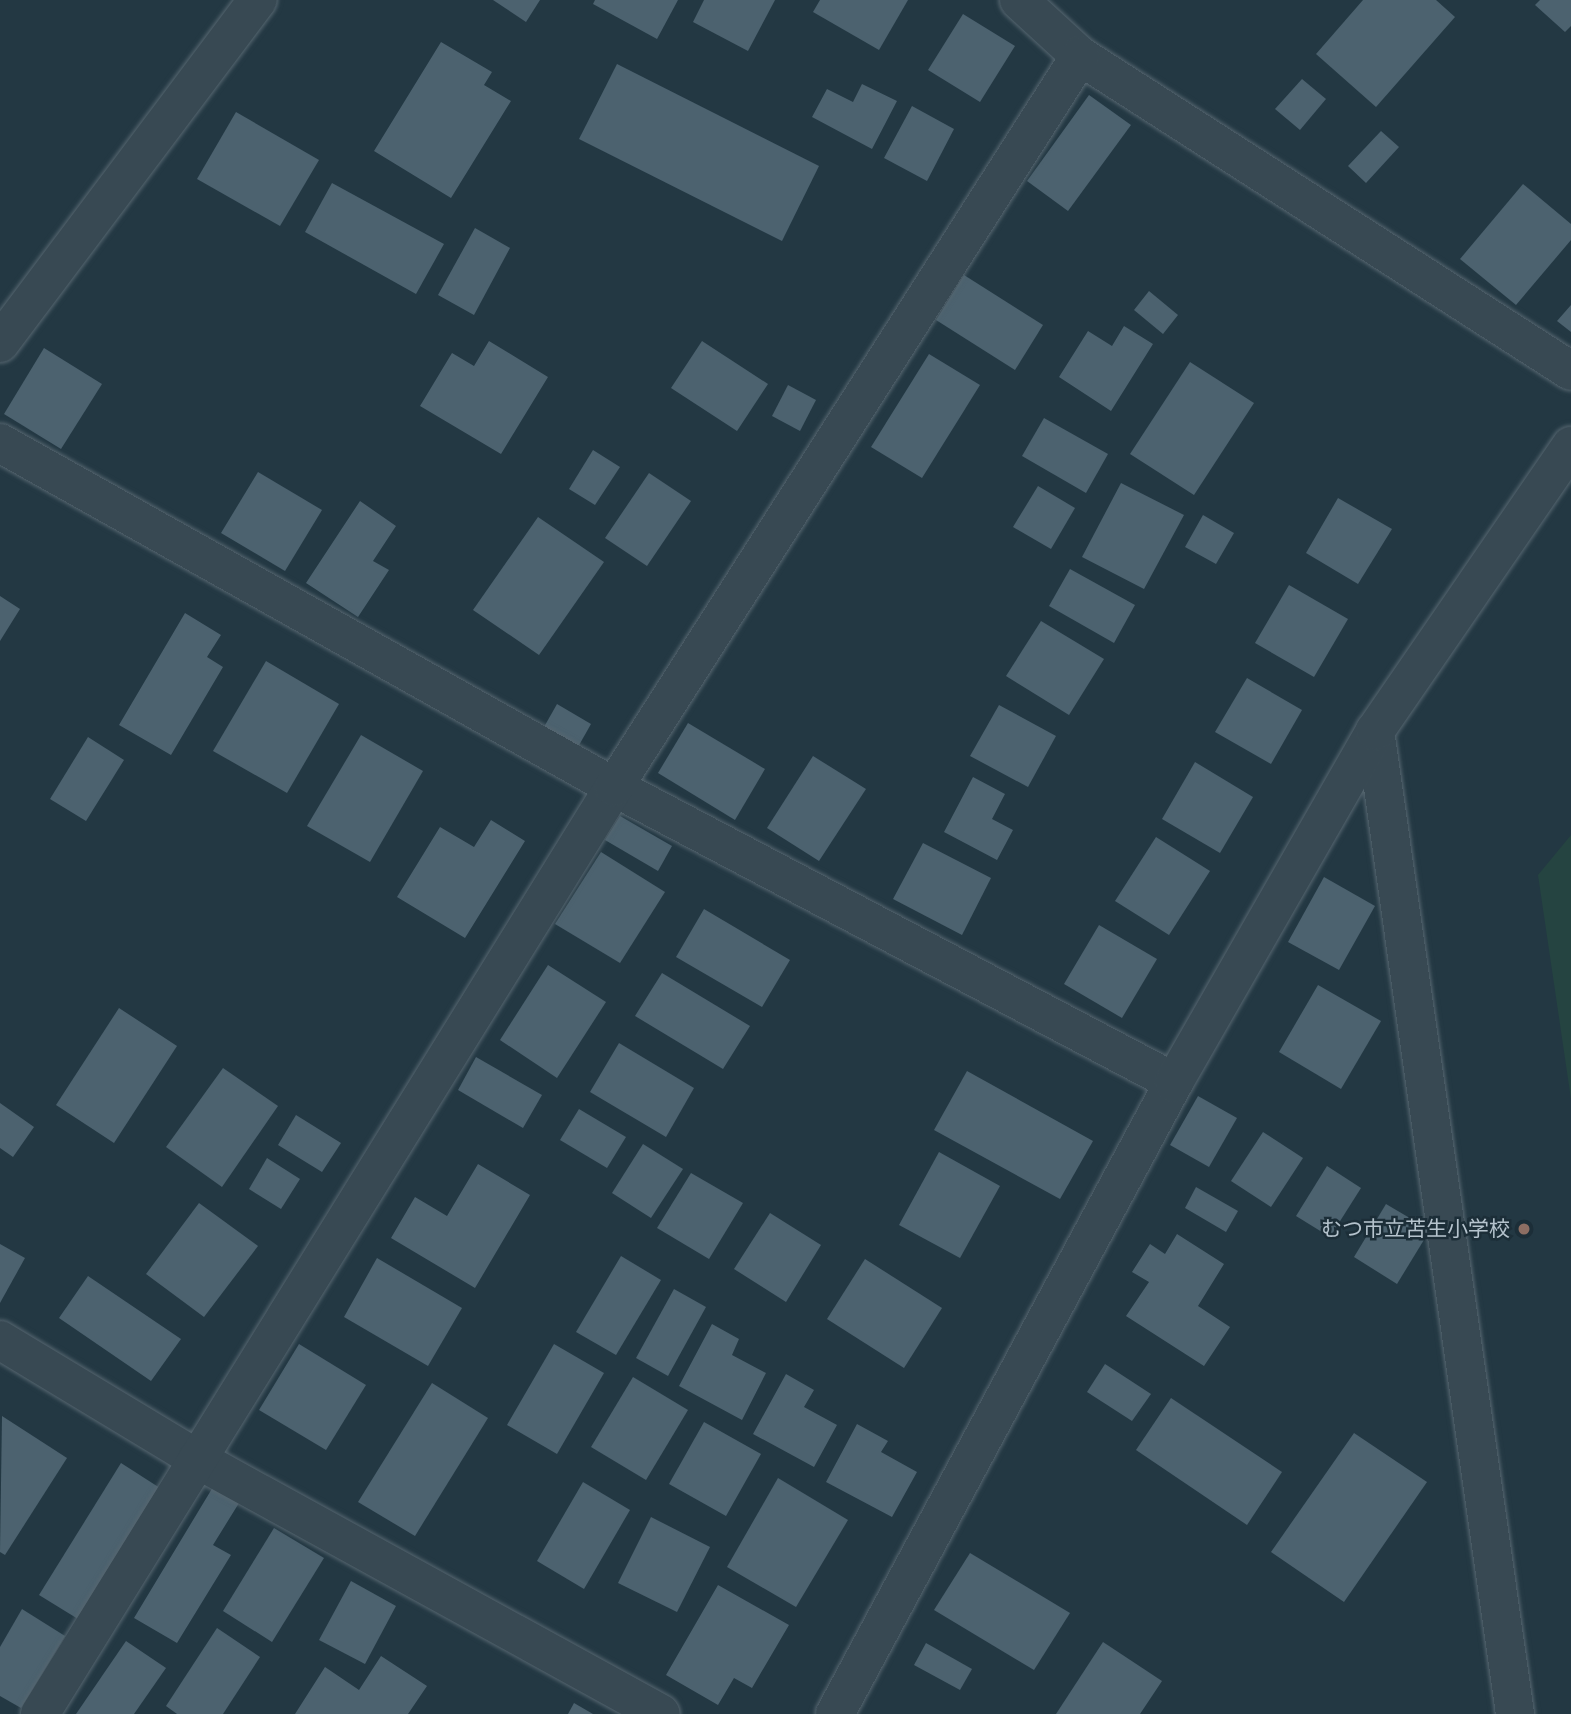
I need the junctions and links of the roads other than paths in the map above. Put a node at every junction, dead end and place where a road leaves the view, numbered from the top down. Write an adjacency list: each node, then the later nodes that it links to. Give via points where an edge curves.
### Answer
1 (258, 0): 4 (street)
2 (1019, 0): 3 (street)
3 (1080, 56): 5 (street); 9 (street)
4 (0, 343)
5 (1571, 371)
6 (0, 443): 9 (street)
7 (1569, 455): 8 (street)
8 (1375, 731): 10 (street); 16 (street)
9 (614, 788): 10 (street); 12 (street)
10 (1174, 1082): 15 (street)
11 (0, 1340): 12 (street)
12 (197, 1459): 13 (street); 14 (street)
13 (40, 1714)
14 (660, 1714)
15 (835, 1714)
16 (1516, 1714)

